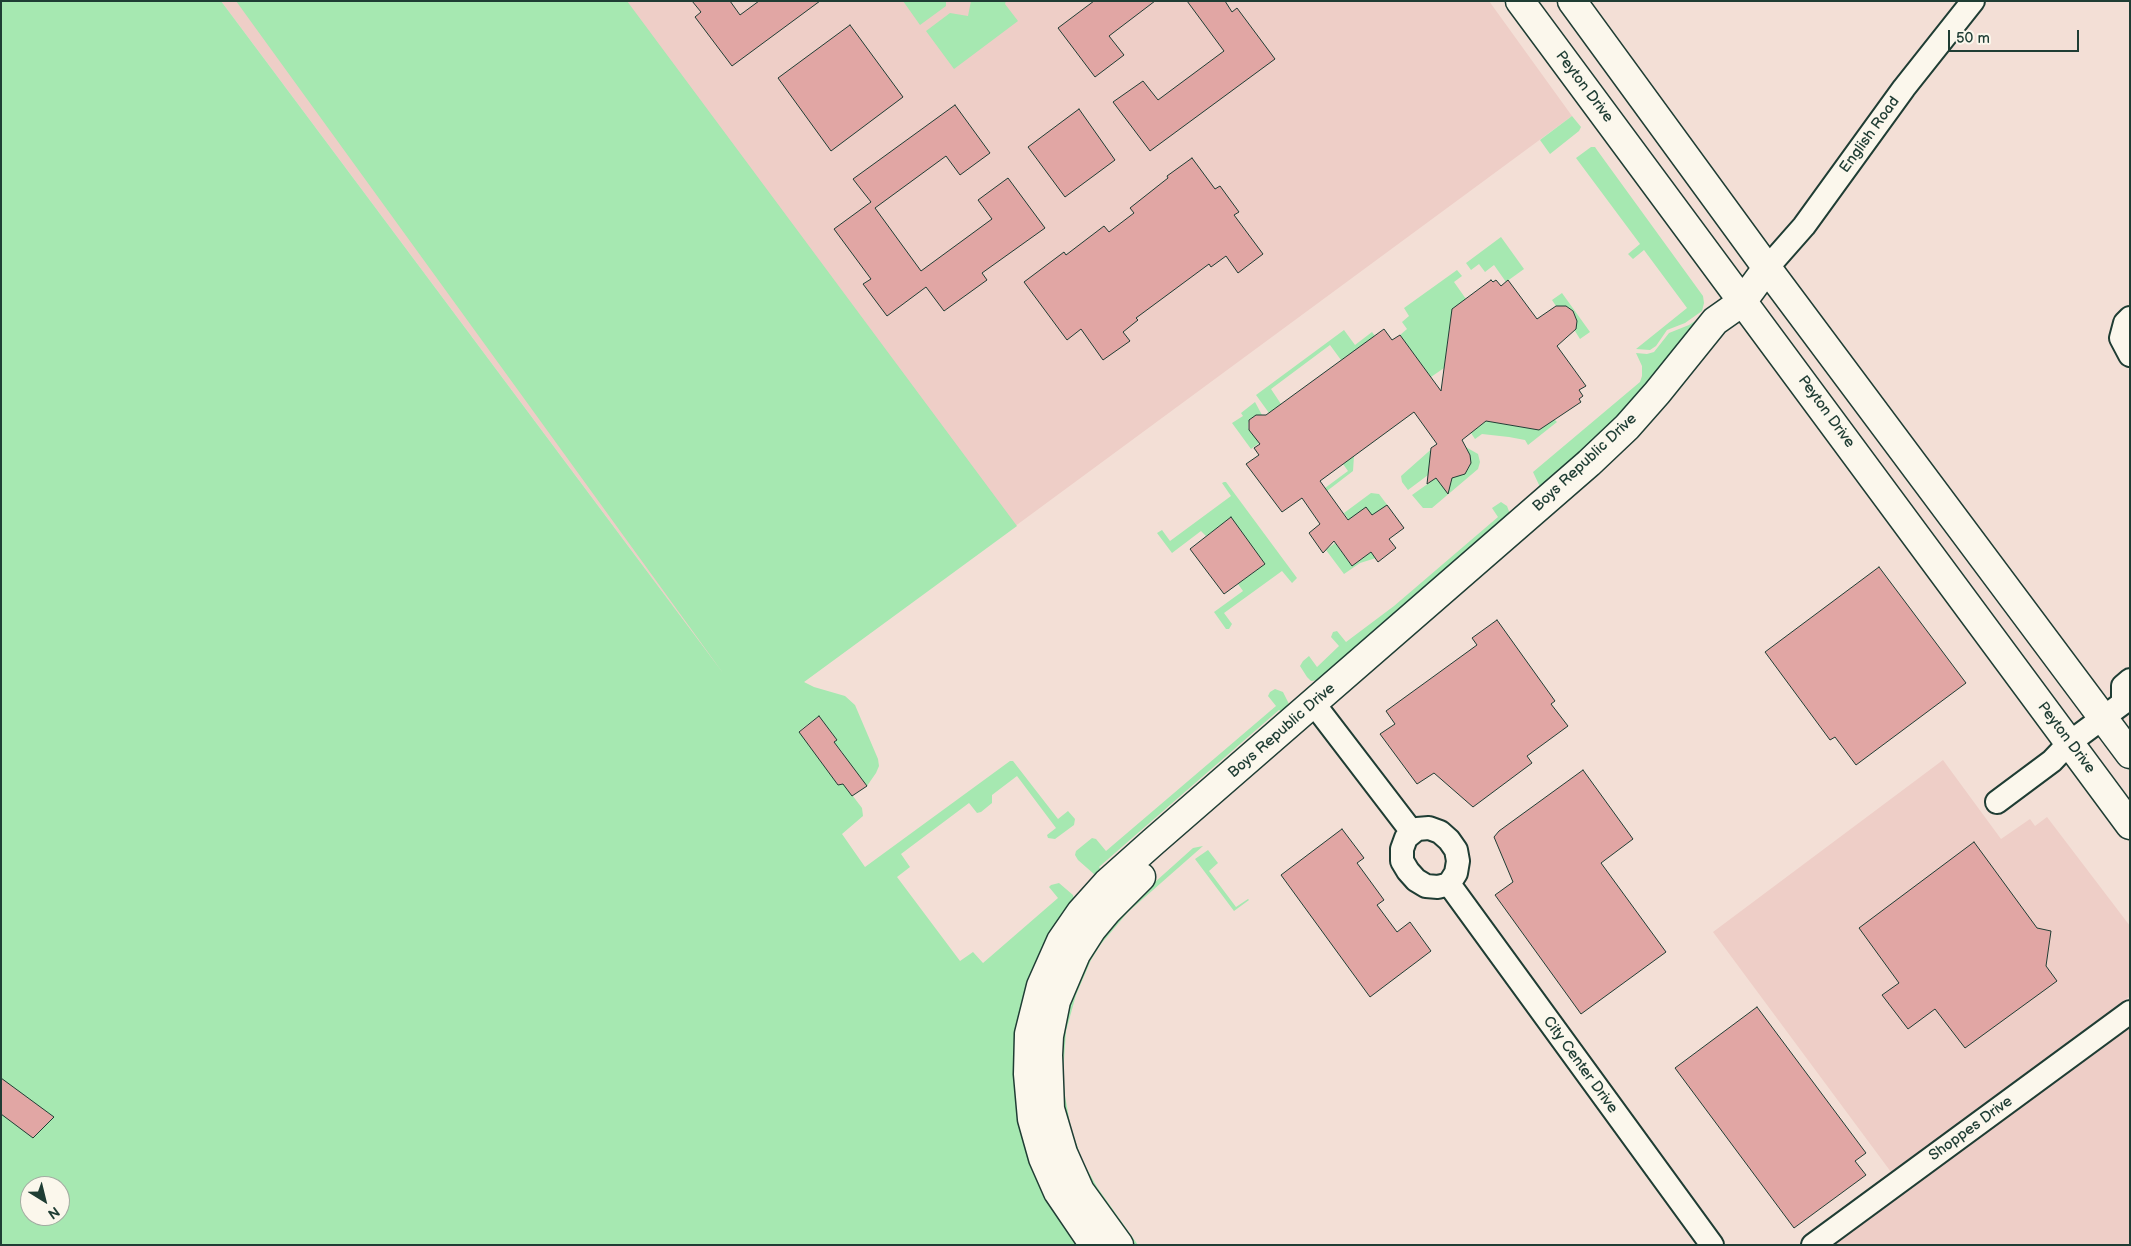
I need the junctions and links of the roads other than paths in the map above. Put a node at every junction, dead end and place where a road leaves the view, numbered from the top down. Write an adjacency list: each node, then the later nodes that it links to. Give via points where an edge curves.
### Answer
1 (1520, 1): 5 (main road, Peyton Drive)
2 (1572, 1): 4 (main road)
3 (1973, 1): 4 (street, English Road, via 1804,226)
4 (1767, 268): 5 (main road, Boys Republic Drive); 9 (main road)
5 (1742, 302): 10 (main road, Boys Republic Drive, via 1715,321 1657,393 1589,463); 11 (main road, Peyton Drive)
6 (2130, 318): 7 (street, via 2125,323 2121,338)
7 (2130, 355)
8 (2130, 680): 9 (street, via 2123,686)
9 (2119, 709): 11 (street); 12 (main road)
10 (1319, 711): 15 (street); 18 (main road, Boys Republic Drive, via 1107,882 1076,919 1048,969 1029,1034 1030,1103 1049,1174); 19 (main road, Boys Republic Drive, via 1116,900 1084,941 1062,982 1052,1017 1048,1055 1054,1125 1077,1185)
11 (2069, 743): 13 (street, via 2052,761); 14 (main road, Peyton Drive)
12 (2130, 754)
13 (1997, 802)
14 (2130, 824)
15 (1412, 832): 16 (street, via 1402,849 1402,861 1408,872 1426,886); 16 (street, via 1429,828 1440,832 1456,850 1456,873)
16 (1448, 884): 20 (street, City Center Drive)
17 (2130, 1012): 21 (street, Shoppes Drive)
18 (1094, 1245)
19 (1119, 1245)
20 (1712, 1245)
21 (1812, 1245)

